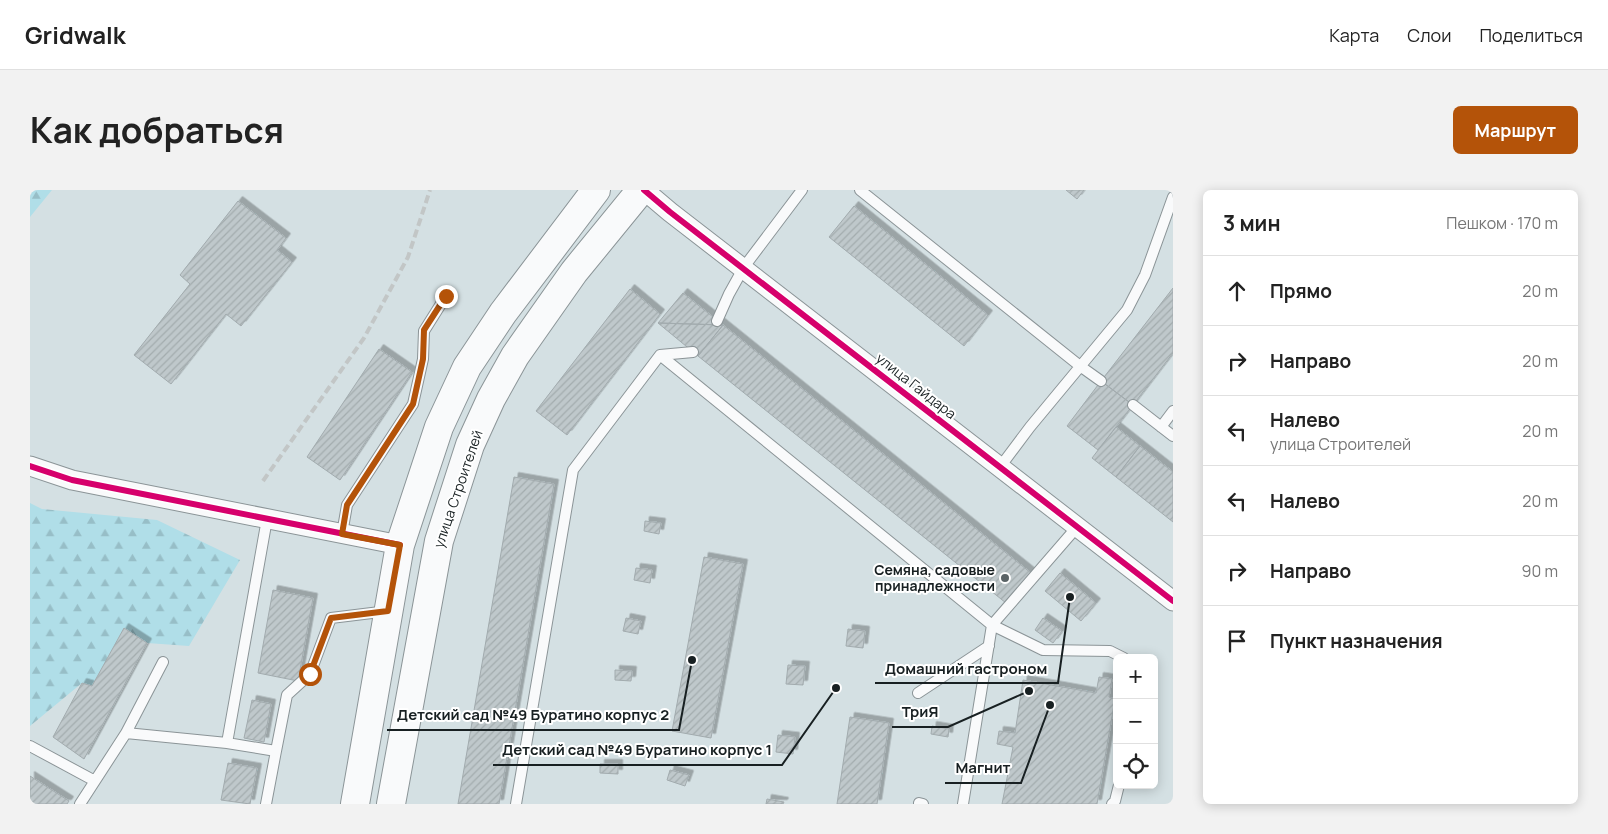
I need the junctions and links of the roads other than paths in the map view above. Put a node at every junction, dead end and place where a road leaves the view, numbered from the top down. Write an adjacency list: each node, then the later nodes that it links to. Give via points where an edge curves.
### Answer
1 (596, 190): 23 (main road, via 503,313 468,367 439,427)
2 (641, 190): 40 (main road, улица Строителей, via 574,272 515,356 470,445 439,541)
3 (644, 190): 7 (street, улица Гайдара)
4 (802, 190): 7 (lane)
5 (860, 190): 12 (lane)
6 (1173, 197): 12 (lane, via 1145,275 1127,310)
7 (744, 267): 9 (lane); 19 (street, улица Гайдара)
8 (446, 296): 22 (lane, via 424,330 423,359 413,404 347,505)
9 (717, 321)
10 (693, 352): 11 (lane)
11 (660, 355): 26 (lane); 41 (lane, via 573,470)
12 (1080, 366): 13 (lane); 19 (lane)
13 (1102, 381)
14 (1133, 405): 16 (lane)
15 (1173, 411): 16 (lane)
16 (1161, 427): 17 (lane)
17 (1173, 436)
18 (30, 466): 20 (street, via 72,480)
19 (1000, 467): 21 (street, улица Гайдара)
20 (266, 519): 22 (street); 32 (lane)
21 (1077, 526): 24 (street, улица Гайдара); 26 (lane)
22 (342, 534): 23 (street)
23 (400, 545): 25 (main road)
24 (1173, 601)
25 (388, 611): 34 (lane, via 331,618 310,674 287,695); 39 (main road)
26 (992, 625): 27 (lane); 28 (lane, via 1043,650 1110,651)
27 (989, 646): 30 (lane); 42 (lane)
28 (1116, 654)
29 (163, 662): 31 (lane)
30 (918, 693)
31 (126, 733): 32 (lane); 35 (lane)
32 (227, 743): 34 (lane)
33 (30, 746): 35 (lane)
34 (276, 751): 38 (lane)
35 (95, 781): 37 (lane)
36 (1118, 789): 43 (lane)
37 (80, 804)
38 (266, 804)
39 (355, 804)
40 (391, 804)
41 (516, 804)
42 (963, 804)
43 (1112, 804)

